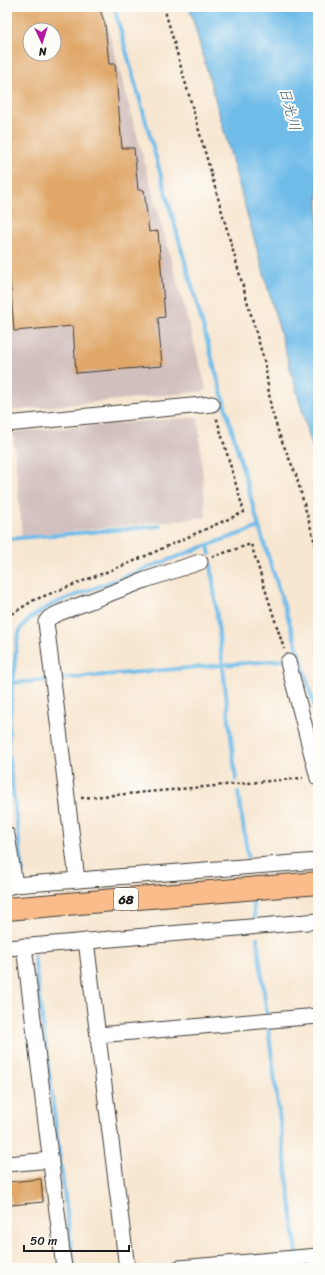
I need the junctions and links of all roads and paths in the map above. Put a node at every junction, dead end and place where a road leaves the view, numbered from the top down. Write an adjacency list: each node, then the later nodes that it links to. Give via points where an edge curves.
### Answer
1 (164, 7): 4 (path, via 265,364 271,408 296,475)
2 (212, 404): 3 (street); 6 (path, via 244,512 132,562 34,600)
3 (7, 424)
4 (318, 554)
5 (200, 562): 7 (path, via 250,544); 9 (street, via 59,613 46,622)
6 (7, 617)
7 (288, 662): 8 (street)
8 (318, 778): 9 (path)
9 (67, 800): 12 (street)
10 (7, 836): 14 (street)
11 (318, 861): 12 (street)
12 (77, 880): 14 (street)
13 (318, 883): 15 (main road, 68)
14 (11, 886)
15 (7, 909)
16 (318, 922): 17 (street)
17 (86, 941): 18 (street); 21 (street)
18 (24, 946): 19 (street); 22 (street)
19 (7, 948)
20 (318, 1016): 21 (street)
21 (98, 1035): 26 (street)
22 (51, 1160): 23 (street); 25 (street)
23 (7, 1164)
24 (318, 1256): 27 (street)
25 (64, 1268)
26 (127, 1268)
27 (179, 1268)

